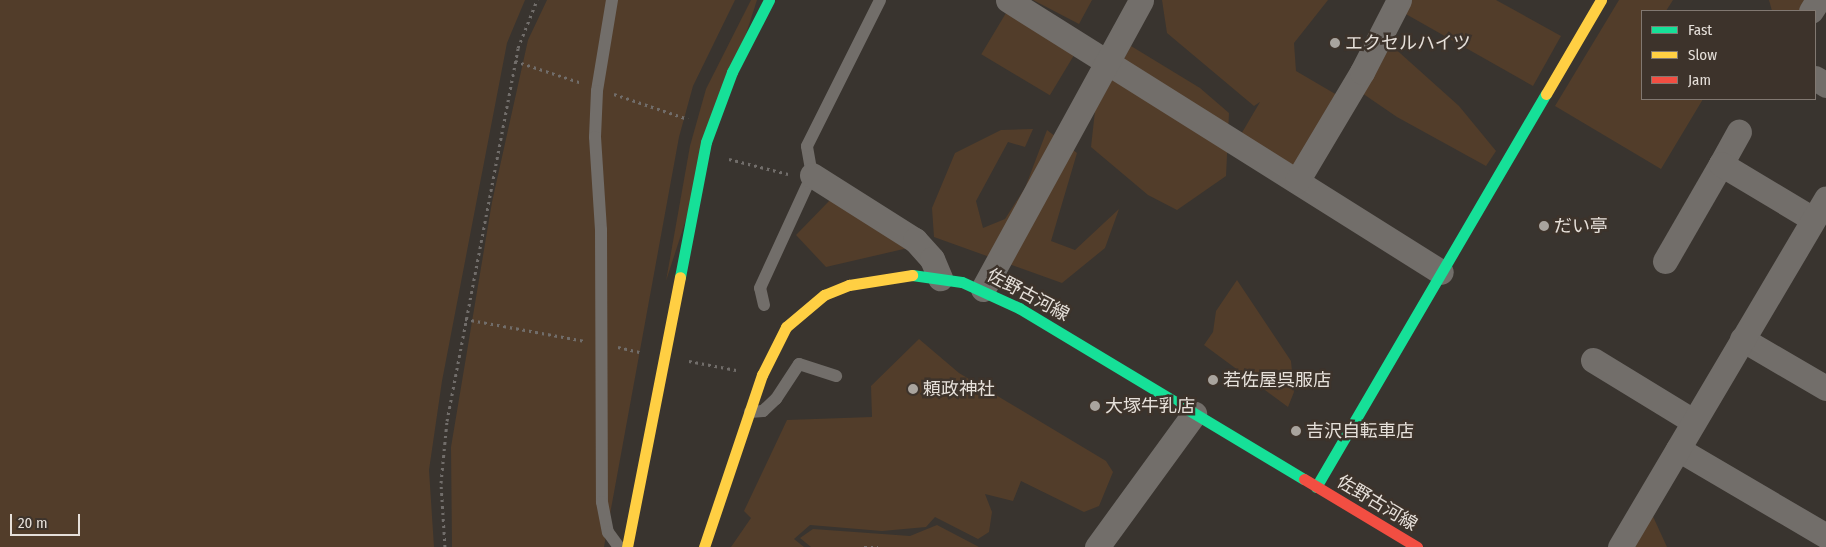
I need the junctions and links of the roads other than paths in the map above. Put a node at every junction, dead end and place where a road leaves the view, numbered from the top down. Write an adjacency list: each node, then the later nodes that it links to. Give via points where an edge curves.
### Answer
1 (612, 0): 29 (lane, via 597,91 603,344 602,502 608,532)
2 (769, 0): 30 (street, via 732,72 706,142)
3 (880, 0): 11 (lane, via 807,146)
4 (1008, 0): 8 (street)
5 (1141, 0): 8 (street)
6 (1399, 0): 12 (street, via 1362,72)
7 (1601, 0): 15 (street)
8 (1107, 61): 12 (street, via 1116,72); 17 (street)
9 (1739, 132): 10 (street)
10 (1721, 164): 13 (street); 14 (street)
11 (802, 175): 16 (street, via 915,240 932,259); 18 (lane, via 760,288)
12 (1297, 181): 15 (street)
13 (1823, 204): 19 (street)
14 (1665, 261)
15 (1441, 272): 27 (street)
16 (940, 278): 17 (street, 佐野古河線); 23 (street, 佐野古河線, via 879,278 849,285 802,309 772,352)
17 (983, 289): 24 (street, 佐野古河線)
18 (764, 305)
19 (1742, 339): 22 (street); 25 (street)
20 (1593, 360): 25 (street)
21 (836, 376): 23 (lane, via 799,364 776,399 763,411)
22 (1826, 388)
23 (750, 412): 31 (street, 佐野古河線)
24 (1194, 414): 27 (street, 佐野古河線); 32 (street)
25 (1693, 421): 26 (street)
26 (1678, 450): 28 (street); 34 (street)
27 (1316, 487): 33 (street, 佐野古河線)
28 (1826, 536)
29 (619, 547)
30 (627, 547)
31 (704, 547)
32 (1097, 547)
33 (1417, 547)
34 (1620, 547)

